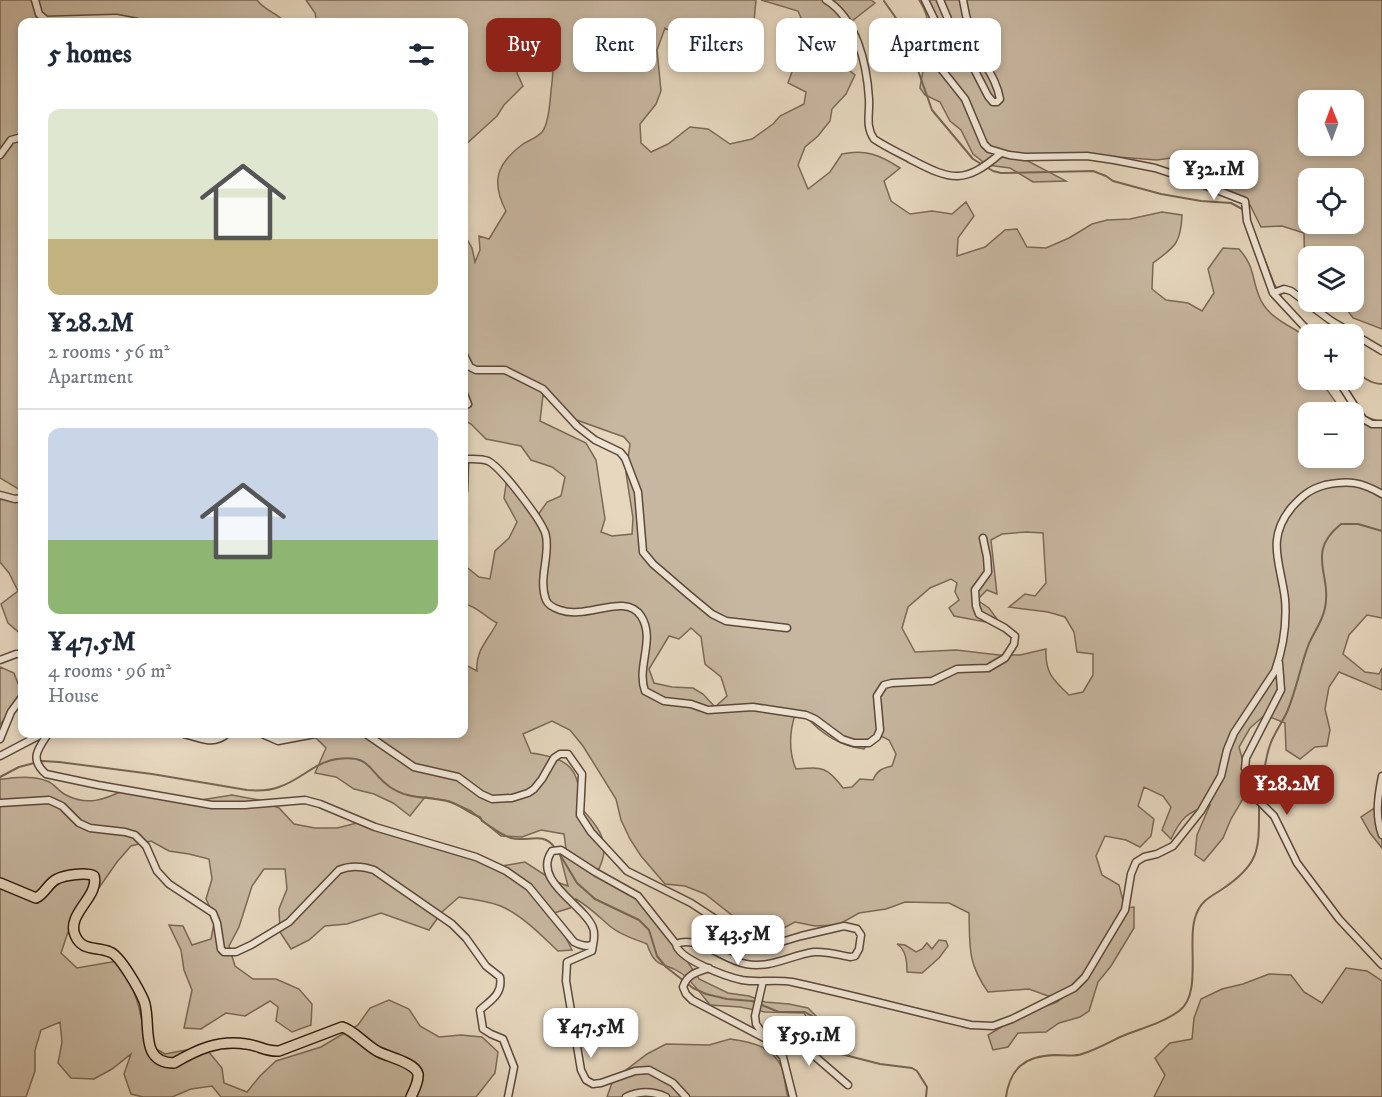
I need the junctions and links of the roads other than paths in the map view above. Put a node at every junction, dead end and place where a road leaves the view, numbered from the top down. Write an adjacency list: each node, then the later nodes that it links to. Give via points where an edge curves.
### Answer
1 (35, 0): 6 (street)
2 (825, 0): 8 (street, via 849,24 862,56 867,75 868,125 874,139 936,173 952,177 973,172)
3 (925, 0): 8 (street, via 937,25 938,65 965,99 986,146)
4 (940, 0): 5 (street, via 988,96 997,102 998,88 968,26)
5 (963, 0)
6 (44, 18)
7 (18, 138): 9 (street, via 11,140)
8 (1001, 153): 10 (street, via 1025,157 1087,156 1155,168 1245,201 1247,221)
9 (0, 155)
10 (1273, 293): 11 (street); 12 (street, via 1291,291)
11 (1302, 324)
12 (1382, 351)
13 (468, 363): 21 (street, via 476,370 505,370 543,389 577,426 626,458 638,492 643,552 689,595 726,621)
14 (1344, 390): 15 (street, via 1363,419)
15 (1382, 424)
16 (468, 459): 20 (street, via 490,462 506,477 543,529 543,592 547,603 568,613 628,605 641,616 647,631 641,682 645,692 664,701 708,710 753,707 806,715 854,743 868,743 877,737 877,696 884,685 932,681 957,669 988,668 1005,658 1014,644 1015,636 979,614 976,606 975,590 988,572)
17 (1382, 494): 24 (street, via 1353,482 1323,486 1302,496 1285,515 1276,546 1285,598 1285,628)
18 (0, 495): 19 (street)
19 (18, 499)
20 (983, 538)
21 (787, 628)
22 (18, 654): 23 (street)
23 (0, 660)
24 (1278, 661): 41 (street, via 1281,690 1246,758 1249,782 1255,796 1274,816 1298,863 1339,919); 43 (street, via 1234,733 1214,792 1173,846 1136,862 1125,910 1074,988 993,1026 971,1025 785,981)
25 (18, 702): 33 (street)
26 (34, 738): 34 (street)
27 (45, 738): 39 (street, via 36,749 37,761 46,774 212,805 305,800 375,827 476,857 529,887 574,942)
28 (199, 738): 29 (street)
29 (222, 738)
30 (271, 738): 31 (street, via 278,741)
31 (294, 738)
32 (372, 738): 40 (street, via 414,767 458,777 492,799 528,793 554,758 568,754 582,774 580,815 627,871 691,903 754,945 771,945 844,926 857,929 861,935 855,956 816,952 764,965 733,960 692,942)
33 (0, 739)
34 (0, 756)
35 (1382, 776): 37 (street, via 1377,807)
36 (0, 803): 47 (street, via 49,800 90,828 135,835 169,884 213,914 224,952 236,952 289,922 339,870 374,870 452,924 500,977 499,993 480,1010 483,1029 503,1039 514,1067)
37 (1382, 835)
38 (0, 883): 46 (main road, via 36,898 57,879 83,873 94,876 93,889 76,919 75,934 88,948 116,955 144,1001 151,1049 161,1061 174,1064 198,1050 225,1043 279,1051 348,1028 359,1040 415,1069 417,1085)
39 (593, 944): 40 (street, via 590,922 552,879 548,869 552,851 561,850 638,896); 50 (street, via 592,951 567,962 566,981 580,1070 586,1080 601,1083 649,1070 673,1083)
40 (676, 944): 42 (street, via 682,954)
41 (1382, 965)
42 (709, 968): 43 (street); 44 (street, via 689,975 683,987 686,994)
43 (763, 984): 44 (street, via 755,1016 760,1030)
44 (772, 1042): 45 (street, via 792,1042); 51 (street, via 783,1057)
45 (848, 1085)
46 (411, 1097)
47 (508, 1097)
48 (626, 1097): 49 (street, via 646,1092)
49 (666, 1097)
50 (686, 1097)
51 (793, 1097)

